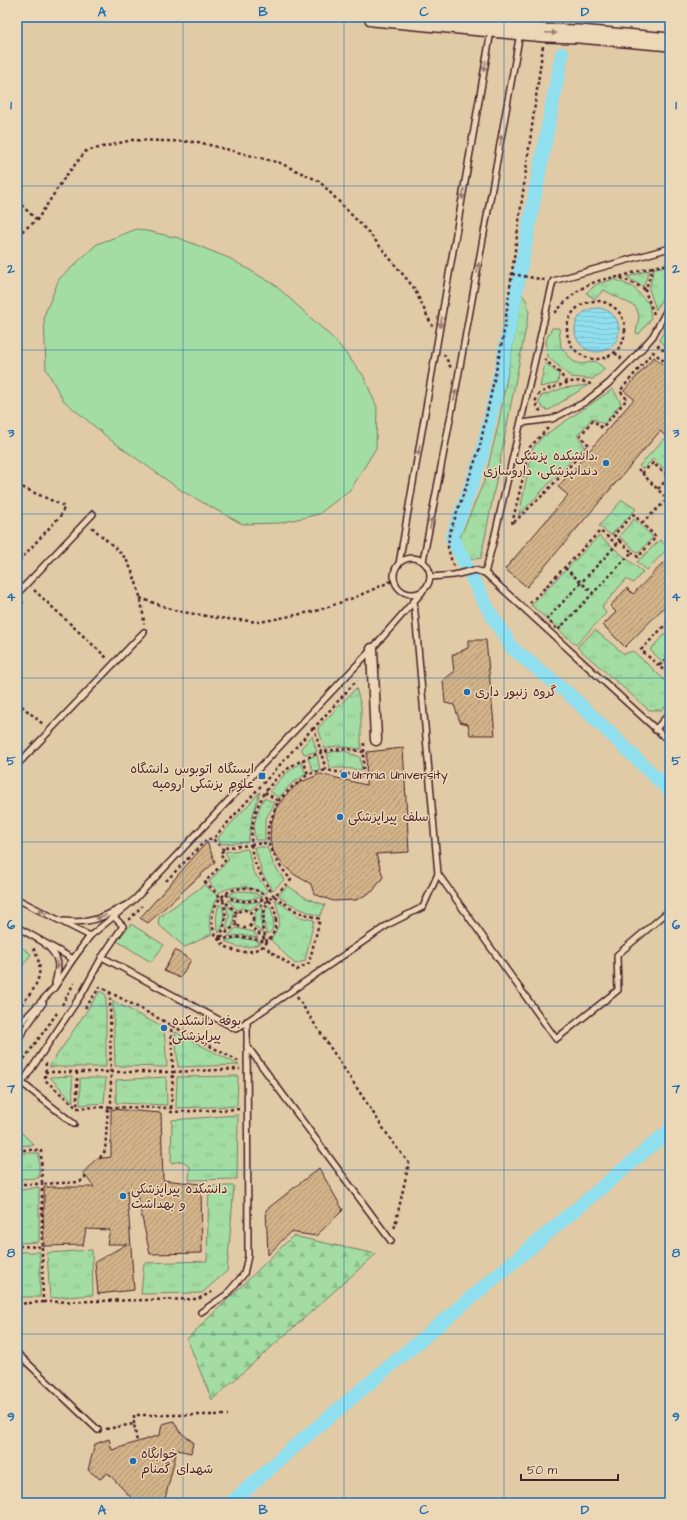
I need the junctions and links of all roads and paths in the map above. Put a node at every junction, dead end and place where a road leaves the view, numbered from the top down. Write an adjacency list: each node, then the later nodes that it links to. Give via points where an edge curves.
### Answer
1 (373, 17): 2 (highway)
2 (492, 28): 3 (highway); 49 (lane, one-way to 49)
3 (521, 30): 4 (highway); 28 (lane, one-way to 3)
4 (545, 33): 5 (highway, one-way to 5); 12 (path)
5 (670, 42)
6 (17, 201): 7 (path)
7 (37, 220): 8 (path); 19 (path, via 65,177 86,151 132,140 198,142 280,163 319,181 370,234 414,288)
8 (17, 235)
9 (670, 248): 14 (lane)
10 (670, 264): 11 (path)
11 (653, 267): 13 (path); 15 (path)
12 (512, 274): 14 (path); 52 (path, via 503,338 479,450 449,535 448,548)
13 (619, 277): 15 (path); 17 (path, via 603,279 583,287)
14 (553, 281): 33 (lane)
15 (645, 290): 18 (path)
16 (670, 304): 25 (lane, via 653,336)
17 (554, 314)
18 (655, 318)
19 (433, 328)
20 (653, 342): 23 (path)
21 (442, 349): 28 (path)
22 (615, 353): 22 (path, via 621,346 625,328 624,319 619,311 608,303 595,300 578,306 567,322 566,331 573,349 579,355 597,360); 25 (path)
23 (670, 355)
24 (543, 365): 27 (path, via 544,358)
25 (627, 365): 33 (lane, via 585,402 552,419)
26 (670, 366): 34 (path, via 653,352 620,390 627,399 618,411 602,428 593,420 580,436 589,445 512,524)
27 (567, 382): 30 (path, via 581,381 595,385); 31 (path, via 539,394)
28 (458, 383): 47 (lane, one-way to 28)
29 (538, 388): 31 (path)
30 (589, 389)
31 (535, 402): 32 (path)
32 (543, 412)
33 (521, 423): 51 (lane)
34 (530, 448)
35 (638, 469): 36 (path)
36 (642, 473): 37 (path, via 653,463); 39 (path)
37 (670, 476): 39 (path)
38 (17, 485): 48 (path, via 64,506 62,514)
39 (658, 489): 40 (path)
40 (669, 500): 42 (path)
41 (93, 514): 58 (lane)
42 (642, 523): 44 (path, via 633,514 614,535); 46 (path, via 656,537 638,557)
43 (93, 528): 59 (path, via 125,558)
44 (620, 541): 45 (path); 46 (path)
45 (617, 544): 50 (path, via 600,532); 57 (path, via 547,619 558,630)
46 (632, 552): 57 (path)
47 (423, 561): 49 (lane, via 411,558); 53 (lane, via 429,568)
48 (17, 562)
49 (399, 564): 54 (lane, via 394,572)
50 (565, 568): 57 (path); 61 (path)
51 (484, 573): 52 (lane, via 475,570); 61 (lane)
52 (454, 575): 53 (lane)
53 (431, 577): 56 (lane)
54 (394, 580): 56 (lane, via 405,594 414,595); 59 (path, via 316,611 260,622 177,611)
55 (34, 590): 66 (path)
56 (422, 592): 60 (lane)
57 (593, 593)
58 (17, 594)
59 (140, 598): 63 (path)
60 (414, 600): 64 (lane); 88 (lane)
61 (525, 609): 73 (lane)
62 (670, 620): 67 (path, via 641,650)
63 (144, 632): 66 (lane)
64 (372, 649): 75 (street); 94 (lane)
65 (670, 655): 67 (path)
66 (113, 664): 74 (lane)
67 (659, 666): 69 (path)
68 (361, 675): 72 (path)
69 (670, 676)
70 (17, 702): 74 (path)
71 (670, 713): 73 (lane)
72 (314, 728): 77 (path); 84 (path)
73 (655, 730): 76 (lane)
74 (50, 731): 79 (lane)
75 (376, 740)
76 (670, 742)
77 (321, 752): 78 (path); 80 (path); 80 (path, via 342,749 364,752 363,777)
78 (303, 759): 81 (path); 82 (path, via 283,772)
79 (17, 765)
80 (326, 770): 81 (path)
81 (308, 774): 83 (path)
82 (265, 792): 83 (path); 86 (path, via 254,816)
83 (278, 801): 85 (path, via 268,828)
84 (213, 839): 87 (path); 89 (path, via 207,838)
85 (268, 843): 86 (path); 91 (path, via 291,880)
86 (251, 845): 87 (path, via 228,847); 91 (path, via 256,867)
87 (224, 850): 92 (path, via 220,853 225,861 205,882)
88 (438, 874): 97 (lane, via 556,1039 618,990 617,955); 116 (lane, via 423,907 389,924)
89 (165, 882)
90 (226, 894): 92 (path); 95 (path, via 229,898 244,901); 95 (path, via 236,889 248,888)
91 (274, 896): 95 (path); 111 (path, via 296,911 320,919 309,963 297,970)
92 (222, 897): 98 (path); 107 (path, via 226,921); 107 (path, via 217,903 213,917)
93 (17, 899): 101 (lane, one-way to 93)
94 (135, 899): 100 (lane); 101 (lane, one-way to 101, via 89,922)
95 (269, 899): 99 (path); 108 (path, via 264,907 262,927); 108 (path, via 274,907 276,921 273,934)
96 (144, 904): 104 (path)
97 (670, 910)
98 (237, 913): 99 (path, via 242,910); 102 (path)
99 (250, 913): 103 (path, via 253,918)
100 (114, 917): 104 (lane); 106 (lane)
101 (59, 920): 106 (lane)
102 (237, 924): 103 (path, via 244,928); 107 (path)
103 (249, 925): 108 (path)
104 (123, 926): 112 (lane)
105 (17, 927): 109 (lane)
106 (90, 936): 113 (lane)
107 (218, 939): 108 (path, via 243,937); 111 (path, via 229,948 243,952)
108 (267, 942): 111 (path)
109 (45, 944): 113 (lane); 115 (lane, one-way to 115, via 58,960)
110 (32, 945): 118 (path, via 41,965 38,978 30,995)
111 (263, 946)
112 (102, 956): 120 (lane, via 236,1029); 137 (lane, via 83,992 22,1083)
113 (73, 959): 115 (lane)
114 (74, 983): 127 (path, via 62,1005)
115 (54, 988): 122 (lane); 123 (lane)
116 (292, 990): 120 (lane); 143 (path, via 409,1164)
117 (110, 992): 119 (path, via 100,987); 121 (path); 131 (path)
118 (17, 1009)
119 (82, 1011)
120 (247, 1021): 124 (lane)
121 (171, 1024): 126 (path); 132 (path)
122 (17, 1027)
123 (17, 1040)
124 (247, 1046): 143 (lane); 149 (lane, via 248,1256 244,1274 226,1295)
125 (46, 1061): 129 (path)
126 (241, 1063)
127 (17, 1069)
128 (243, 1069): 132 (path)
129 (45, 1072): 130 (path); 134 (path, via 45,1080)
130 (77, 1072): 131 (path); 134 (path)
131 (111, 1072): 132 (path); 133 (path, via 111,1102)
132 (173, 1072): 135 (path)
133 (108, 1107): 134 (path); 135 (path); 139 (path, via 105,1151)
134 (77, 1108)
135 (172, 1108): 136 (path, via 172,1112)
136 (244, 1108)
137 (74, 1124)
138 (17, 1150): 142 (path, via 41,1150)
139 (100, 1158)
140 (86, 1176): 142 (path, via 80,1182)
141 (17, 1184): 142 (path)
142 (42, 1184): 145 (path)
143 (391, 1241)
144 (17, 1246): 145 (path)
145 (42, 1247): 147 (path)
146 (216, 1290): 147 (path, via 198,1299)
147 (43, 1302): 148 (path)
148 (17, 1304)
149 (201, 1312)
150 (17, 1353): 153 (lane)
151 (228, 1415): 152 (path, via 134,1415)
152 (134, 1424): 153 (path); 154 (path)
153 (98, 1430)
154 (137, 1442)

